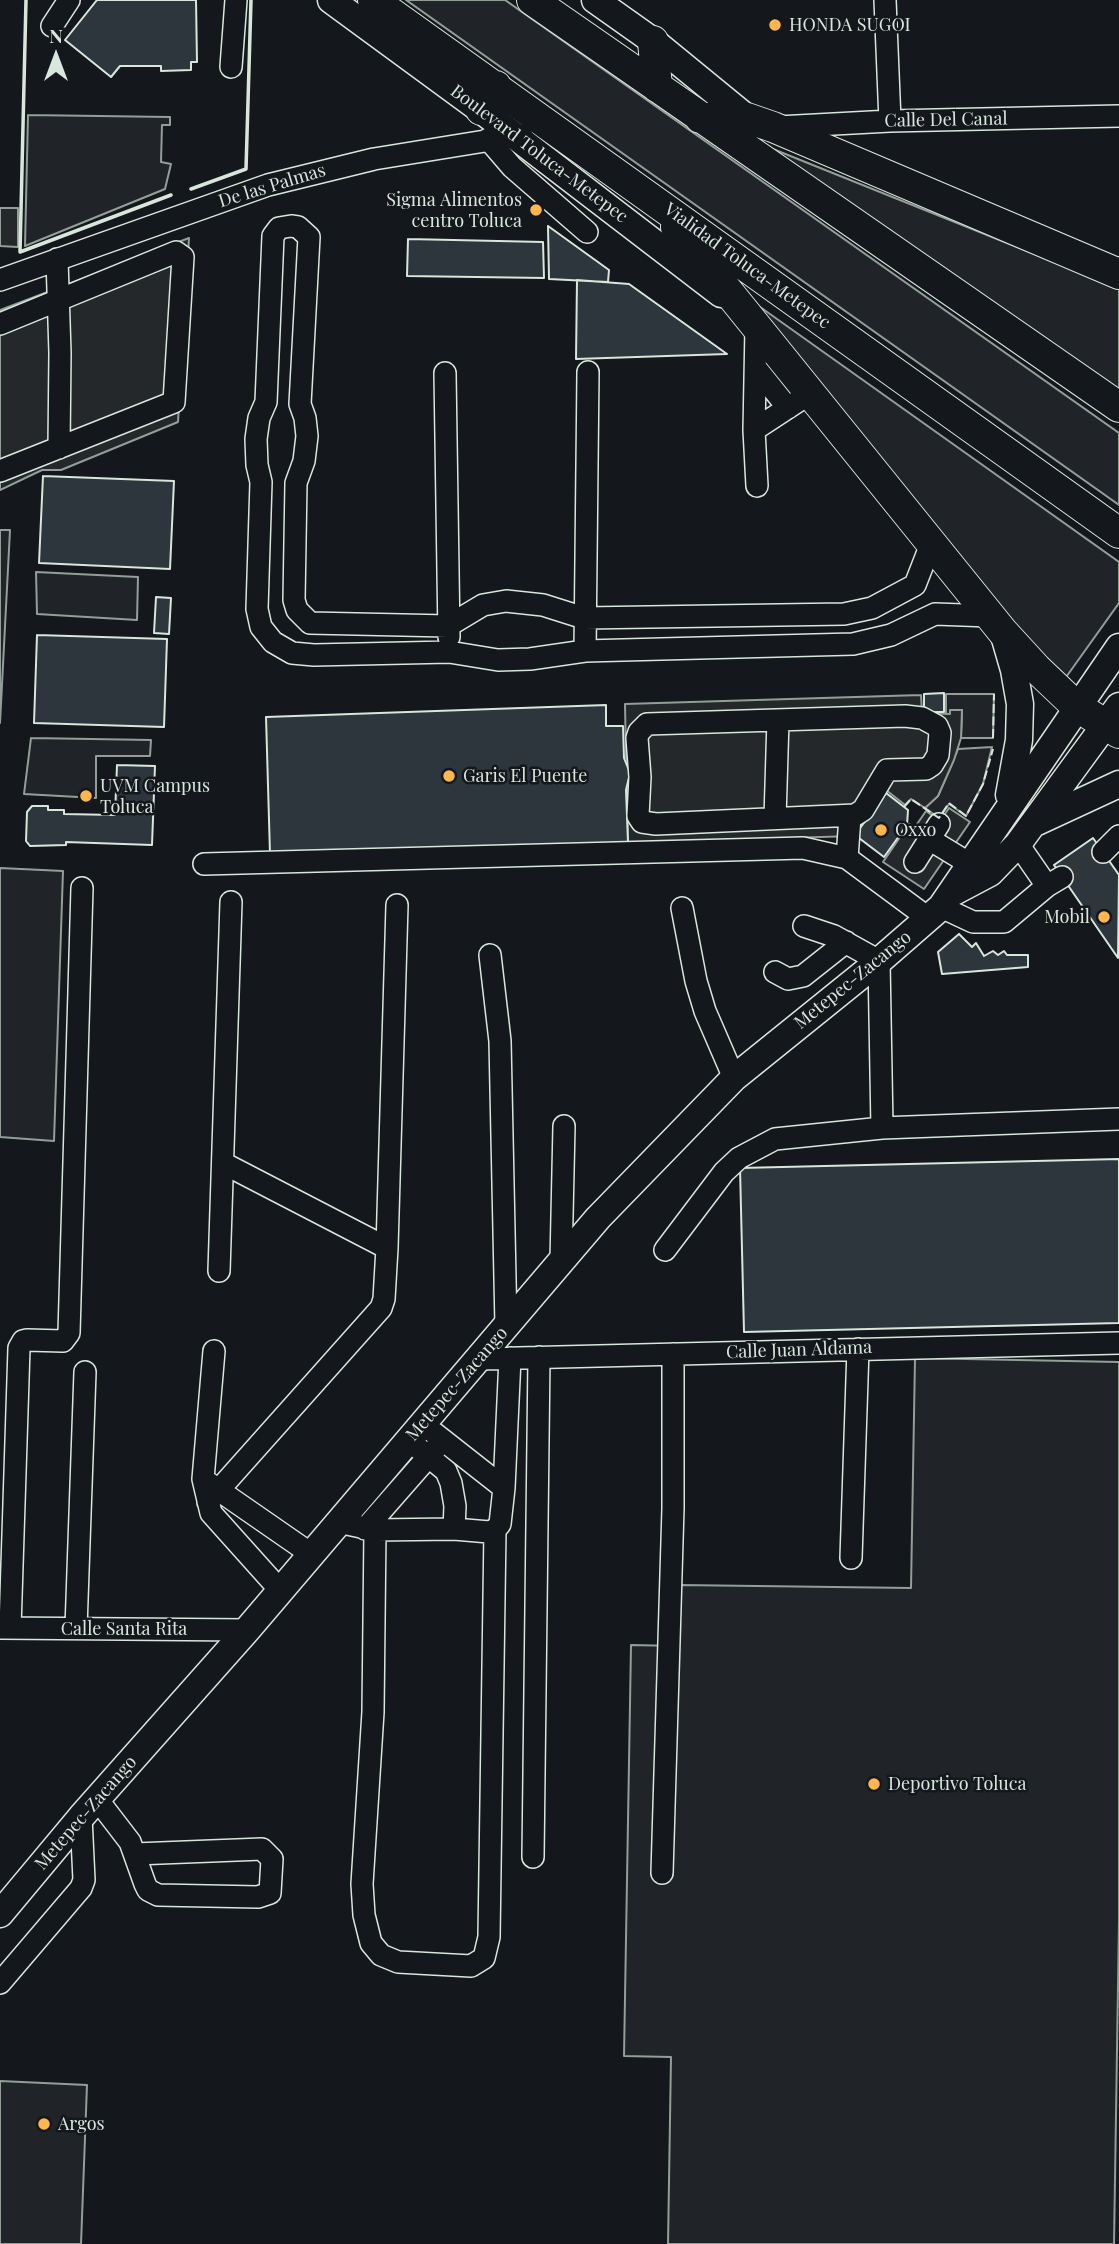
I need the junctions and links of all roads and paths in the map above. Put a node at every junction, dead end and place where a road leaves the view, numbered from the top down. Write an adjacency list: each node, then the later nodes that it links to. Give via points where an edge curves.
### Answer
1 (69, 0): 8 (street)
2 (236, 0): 10 (street)
3 (331, 0): 12 (main road, Boulevard Toluca-Metepec)
4 (373, 0): 12 (highway, Vialidad Toluca-Metepec)
5 (595, 0): 9 (main road)
6 (886, 0): 15 (street)
7 (544, 3): 11 (highway)
8 (51, 26)
9 (653, 41): 11 (highway); 16 (main road)
10 (230, 67)
11 (657, 87): 14 (highway)
12 (488, 98): 17 (highway, Vialidad Toluca-Metepec); 18 (main road, Boulevard Toluca-Metepec)
13 (1119, 116): 15 (street, Calle Del Canal)
14 (700, 118): 16 (highway); 34 (highway)
15 (890, 121): 16 (street, Calle Del Canal)
16 (760, 122): 23 (highway)
17 (554, 128): 18 (street, De las Palmas); 20 (highway, Vialidad Toluca-Metepec)
18 (515, 137): 19 (street, De las Palmas); 26 (main road, Boulevard Toluca-Metepec)
19 (488, 139): 21 (street, via 512,167); 22 (street, De las Palmas, via 374,159 268,185)
20 (654, 199): 26 (highway); 41 (highway, Vialidad Toluca-Metepec)
21 (587, 232)
22 (57, 259): 24 (street, De las Palmas); 25 (street)
23 (1119, 274)
24 (0, 280)
25 (59, 299): 27 (street); 36 (street); 36 (street, via 176,251 183,257 174,402)
26 (750, 320): 28 (street); 31 (highway)
27 (0, 324)
28 (755, 368): 31 (street); 35 (street)
29 (588, 372): 46 (street)
30 (446, 373): 48 (street)
31 (798, 401): 35 (street); 42 (highway)
32 (267, 402): 33 (street); 33 (street, via 273,236 279,228 291,226 309,237); 38 (street, via 257,426)
33 (300, 404): 39 (street, via 307,436)
34 (1119, 407)
35 (754, 430): 40 (street)
36 (58, 448): 37 (street)
37 (0, 471)
38 (261, 482): 39 (street); 52 (street, via 257,609 261,627 273,642 292,653 314,655)
39 (296, 483): 48 (street, via 294,600 303,617 318,624)
40 (757, 486)
41 (1119, 533)
42 (931, 544): 43 (street); 47 (highway)
43 (915, 585): 44 (street); 45 (street)
44 (872, 608): 46 (street, via 844,614); 49 (street)
45 (935, 614): 47 (street); 49 (street)
46 (584, 618): 48 (street, via 543,605 506,601 483,605); 51 (street)
47 (996, 624): 53 (highway); 57 (main road, via 1014,670 1020,704 1016,767)
48 (448, 626): 52 (street)
49 (891, 635): 51 (street, via 853,643)
50 (1119, 647): 53 (main road, Metepec-Zacango)
51 (585, 651): 52 (street, via 498,660)
52 (449, 652)
53 (1076, 706): 55 (highway); 57 (main road, Metepec-Zacango)
54 (778, 720): 58 (street, via 905,716 937,726 938,755 932,765 920,770 887,770 863,810); 59 (street); 59 (street, via 647,724 637,738 638,816 642,822)
55 (1114, 722): 60 (main road, Metepec-Zacango)
56 (1119, 785): 60 (main road)
57 (1005, 810): 67 (main road, Metepec-Zacango)
58 (842, 817): 59 (street); 64 (street)
59 (775, 818)
60 (1035, 822): 62 (main road, Metepec-Zacango)
61 (1119, 836): 63 (street)
62 (1018, 844): 71 (main road, Metepec-Zacango, via 990,873); 71 (street, via 1055,882 1003,922 973,922)
63 (1103, 852)
64 (841, 856): 66 (street, via 787,848); 71 (street)
65 (915, 862): 67 (street, via 934,831)
66 (204, 864)
67 (971, 864): 71 (main road, Metepec-Zacango)
68 (82, 888): 108 (street, via 69,1333 63,1341 27,1340 19,1348)
69 (231, 902): 82 (street)
70 (397, 905): 83 (street)
71 (940, 906): 76 (main road, Metepec-Zacango)
72 (682, 908): 78 (street, via 705,1011)
73 (804, 926): 74 (street)
74 (846, 942): 76 (street); 77 (street, via 803,975 788,979)
75 (490, 955): 87 (street, via 500,1041)
76 (879, 961): 78 (main road, Metepec-Zacango); 81 (street)
77 (775, 972)
78 (734, 1078): 85 (main road, Metepec-Zacango)
79 (1119, 1119): 81 (street)
80 (564, 1126): 85 (street)
81 (881, 1128): 84 (street, via 786,1136 760,1145 724,1172)
82 (223, 1163): 83 (street); 86 (street)
83 (387, 1248): 98 (street, via 384,1299 376,1316)
84 (665, 1250)
85 (561, 1261): 87 (main road, Metepec-Zacango)
86 (219, 1271)
87 (506, 1326): 94 (main road, Metepec-Zacango)
88 (1119, 1343): 89 (street, Calle Juan Aldama)
89 (858, 1349): 91 (street, Calle Juan Aldama); 106 (street)
90 (214, 1351): 98 (street)
91 (673, 1354): 92 (street, Calle Juan Aldama); 114 (street)
92 (539, 1357): 93 (street, Calle Juan Aldama); 113 (street)
93 (510, 1358): 94 (street, Calle Juan Aldama); 97 (street)
94 (478, 1359): 96 (main road, Metepec-Zacango)
95 (85, 1372): 109 (street)
96 (426, 1440): 97 (street); 100 (main road, Metepec-Zacango); 101 (street, via 451,1483); 102 (street)
97 (504, 1488): 103 (street, via 500,1524)
98 (210, 1490): 99 (street); 104 (street, via 211,1513)
99 (256, 1515): 104 (street); 105 (street)
100 (338, 1522): 102 (street); 105 (main road, Metepec-Zacango)
101 (454, 1529): 102 (street); 103 (street)
102 (370, 1530): 103 (street, via 373,1712 362,1884 371,1943 381,1955 397,1962 471,1966 484,1958 489,1937)
103 (495, 1530)
104 (237, 1542): 107 (street)
105 (311, 1554): 107 (main road, Metepec-Zacango)
106 (851, 1558)
107 (280, 1590): 110 (main road, Metepec-Zacango)
108 (5, 1628): 109 (street, Calle Santa Rita)
109 (76, 1628): 110 (street, Calle Santa Rita)
110 (247, 1630): 111 (main road, Metepec-Zacango)
111 (89, 1808): 112 (street, via 130,1842); 115 (main road, Metepec-Zacango); 116 (street, via 81,1888)
112 (135, 1854): 112 (street, via 262,1849 272,1859 270,1893 258,1897 158,1895 148,1890)
113 (533, 1857)
114 (662, 1872)
115 (0, 1914)
116 (0, 1983)

